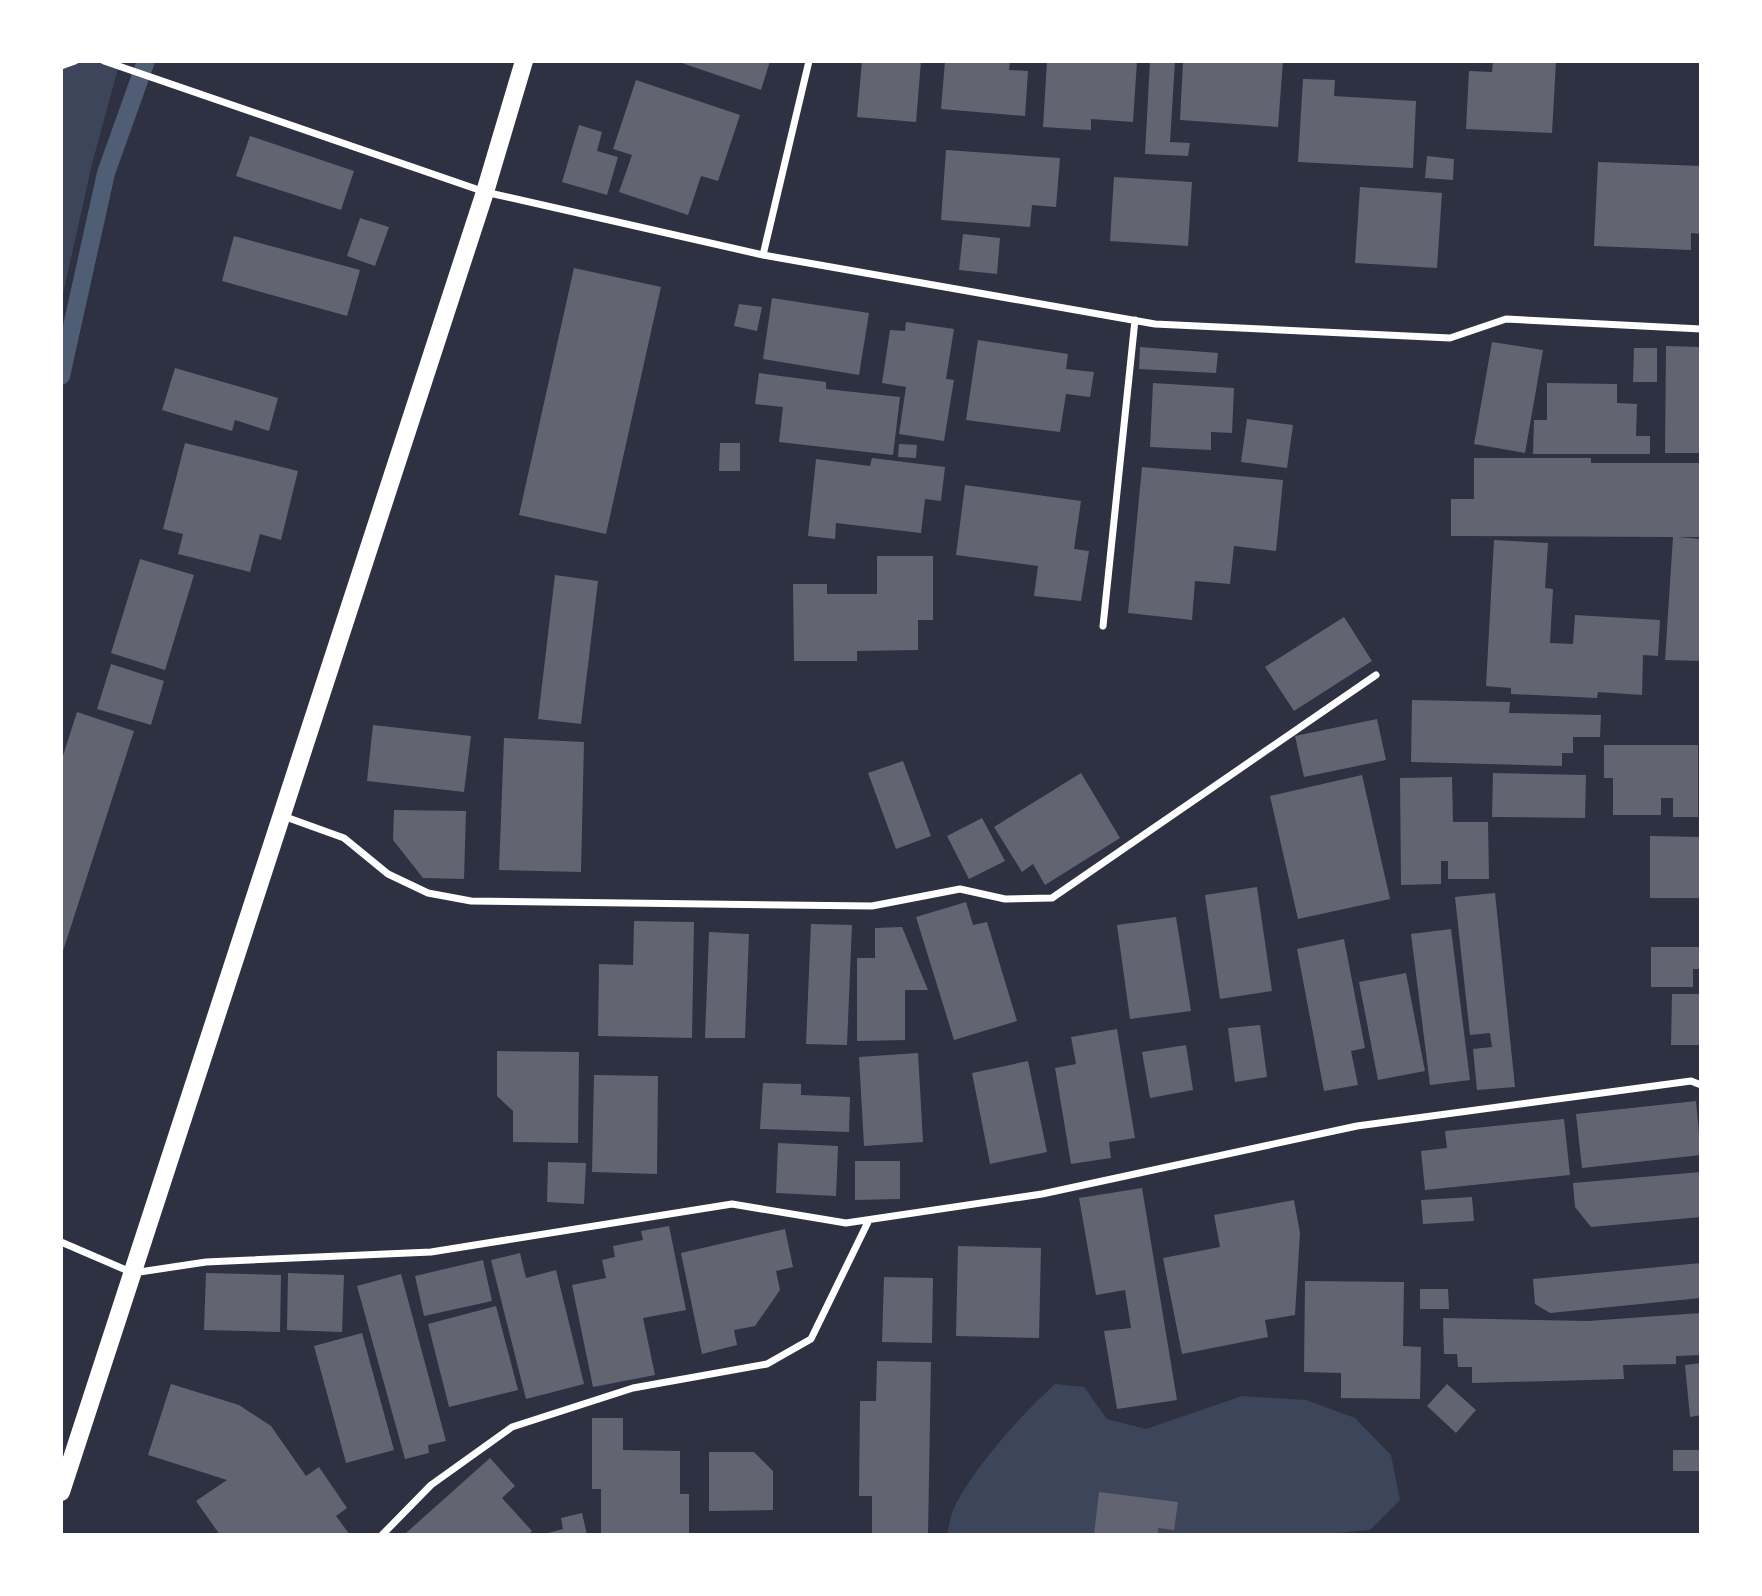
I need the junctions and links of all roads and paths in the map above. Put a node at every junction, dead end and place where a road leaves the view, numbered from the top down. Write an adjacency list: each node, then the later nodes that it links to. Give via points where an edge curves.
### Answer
1 (75, 61): 5 (street)
2 (524, 61): 6 (main road)
3 (810, 61): 7 (street)
4 (105, 62): 6 (street)
5 (61, 66)
6 (485, 192): 7 (street); 12 (main road)
7 (763, 255): 8 (street)
8 (1135, 320): 9 (street, via 1450,338 1506,319); 10 (street)
9 (1701, 329)
10 (1103, 626)
11 (1376, 675): 12 (street, via 1052,898 1005,899 960,889 872,906 471,901 428,893 388,874 344,838)
12 (282, 815): 16 (main road)
13 (1701, 1085): 14 (street, via 1690,1081 1357,1126 1042,1194)
14 (869, 1220): 16 (street, via 846,1223 732,1204 431,1252 206,1262); 18 (street, via 811,1339 767,1364 633,1388 512,1427 431,1485)
15 (61, 1242): 16 (street)
16 (133, 1273): 17 (main road)
17 (61, 1492)
18 (382, 1535)

